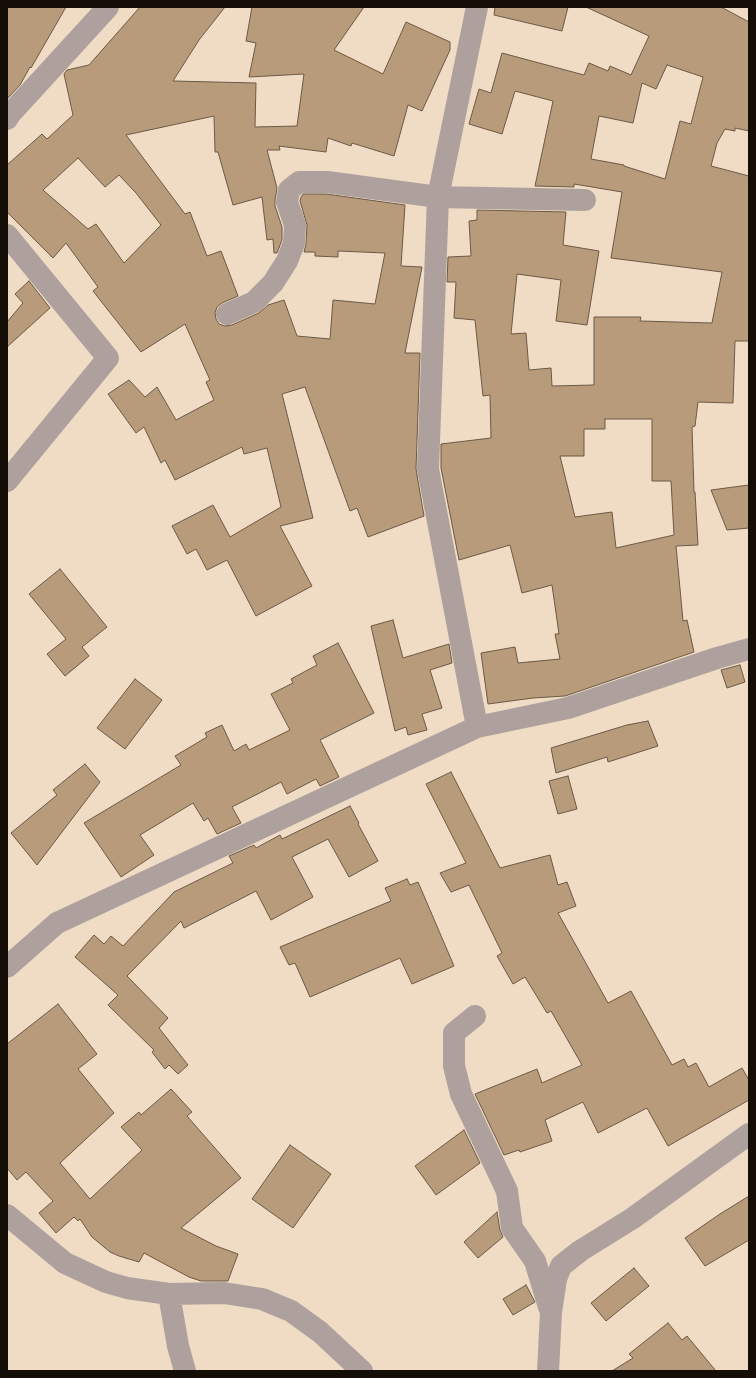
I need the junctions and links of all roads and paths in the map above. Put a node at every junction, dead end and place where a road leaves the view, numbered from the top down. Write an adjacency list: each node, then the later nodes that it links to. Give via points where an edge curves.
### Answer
1 (108, 7): 3 (street)
2 (477, 7): 4 (street)
3 (7, 119)
4 (438, 197): 5 (street); 7 (street, via 326,182 299,182 289,190 287,202 295,225 294,243 287,260 273,283 254,302); 10 (street, via 428,469)
5 (585, 200)
6 (7, 235): 8 (street, via 108,358)
7 (227, 314)
8 (7, 481)
9 (749, 649): 10 (street, via 568,708)
10 (477, 727): 11 (street, via 57,923)
11 (7, 967)
12 (475, 1016): 16 (street, via 454,1033 454,1066 461,1094 507,1192 512,1228 535,1261)
13 (749, 1134): 16 (street, via 633,1218 561,1266 556,1279)
14 (7, 1215): 15 (street, via 65,1263 106,1282)
15 (169, 1294): 17 (street); 18 (street, via 224,1293 262,1299 291,1311 320,1332)
16 (551, 1312): 19 (street)
17 (185, 1371)
18 (362, 1371)
19 (548, 1371)

